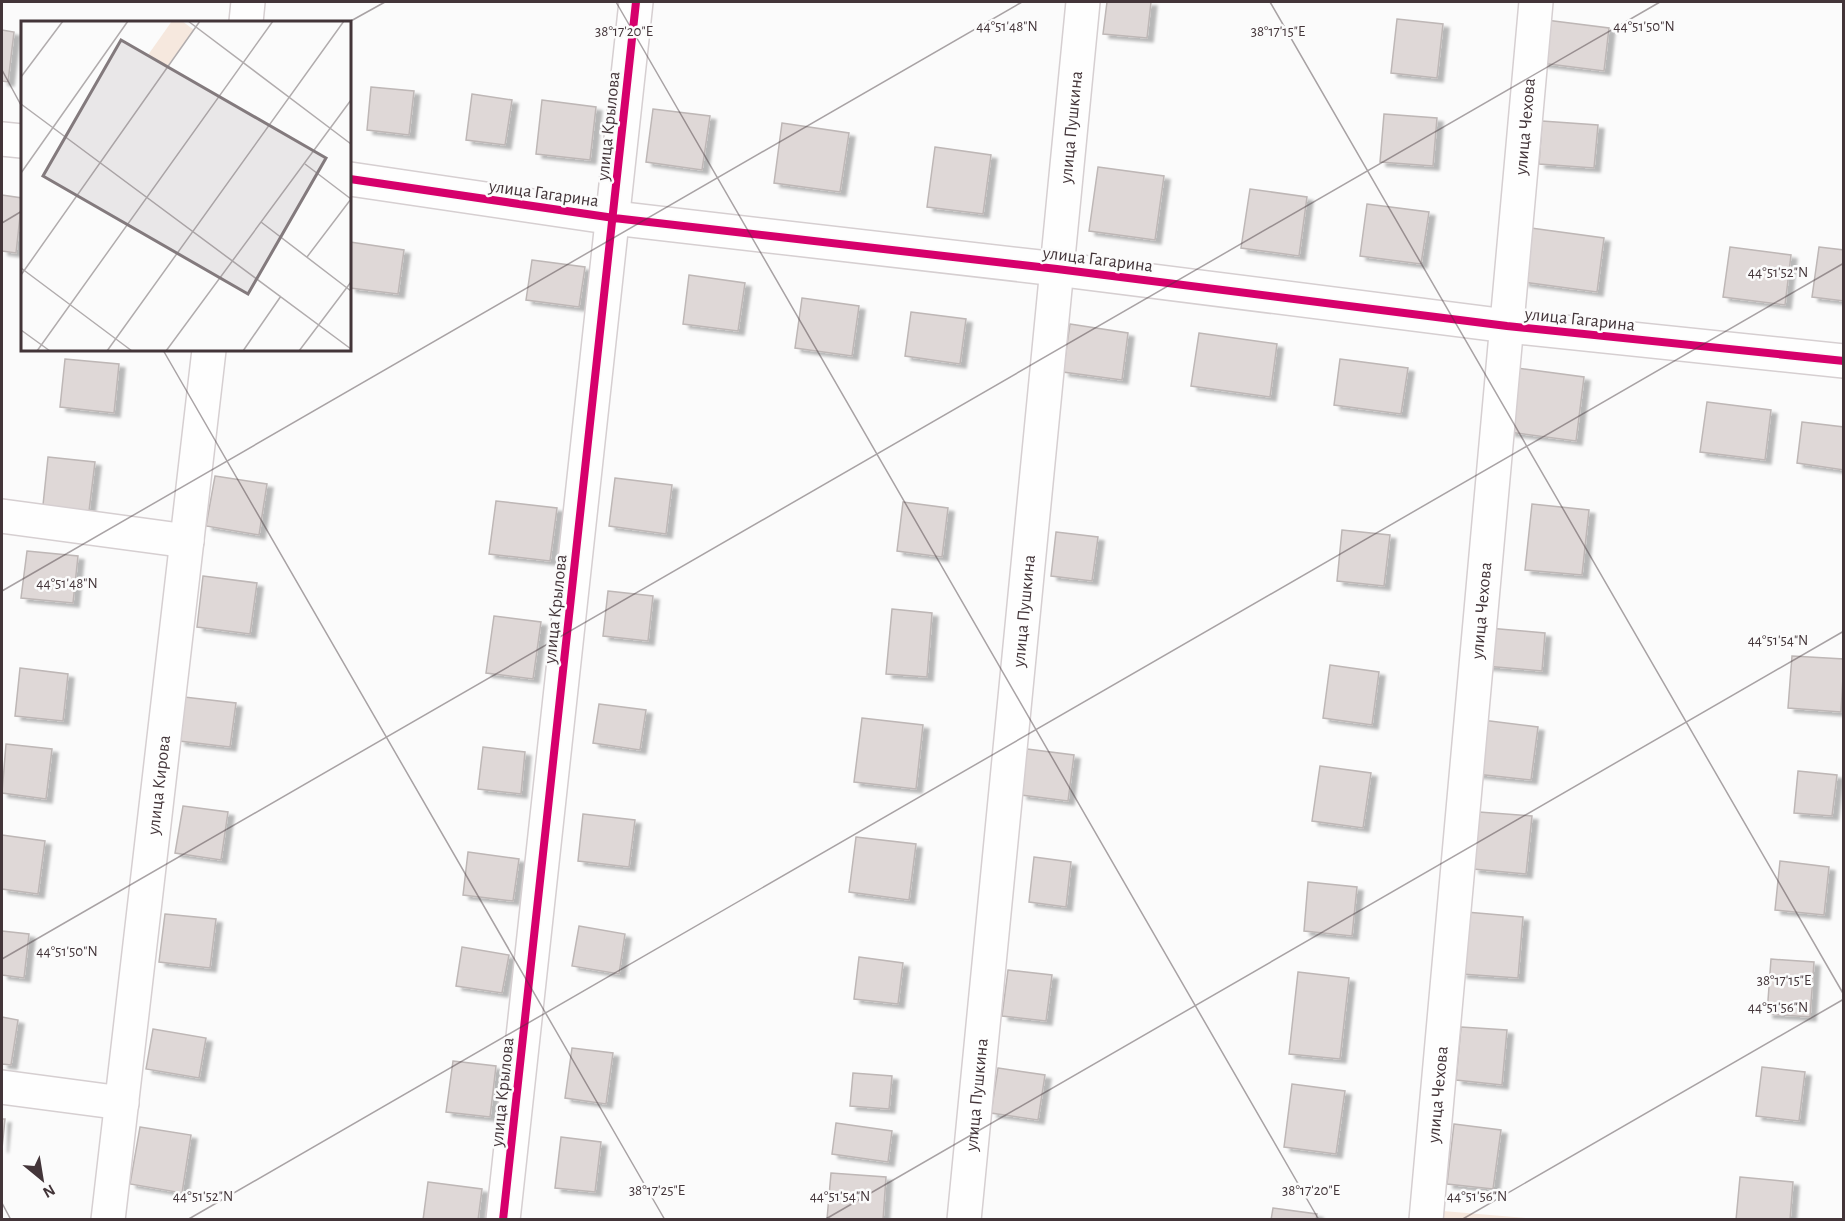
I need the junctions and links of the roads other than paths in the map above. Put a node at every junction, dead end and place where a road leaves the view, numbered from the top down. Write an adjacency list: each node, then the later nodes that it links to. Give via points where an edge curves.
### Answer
1 (248, 2): 5 (street)
2 (636, 2): 9 (street, улица Крылова)
3 (1083, 2): 10 (street, улица Пушкина)
4 (1536, 2): 11 (street, улица Чехова)
5 (246, 21)
6 (2, 139): 7 (street)
7 (21, 141)
8 (351, 179): 9 (street, улица Гагарина)
9 (614, 218): 10 (street, улица Гагарина); 19 (street, улица Крылова)
10 (1057, 269): 11 (street, улица Гагарина); 20 (street, улица Пушкина)
11 (1507, 326): 13 (street, улица Гагарина); 21 (street, улица Чехова)
12 (209, 351): 15 (street, улица Кирова)
13 (1844, 361)
14 (2, 516): 15 (street)
15 (187, 541): 17 (street, улица Кирова)
16 (2, 1088): 17 (street)
17 (122, 1103): 18 (street, улица Кирова)
18 (108, 1220)
19 (503, 1220)
20 (964, 1220)
21 (1426, 1220)

